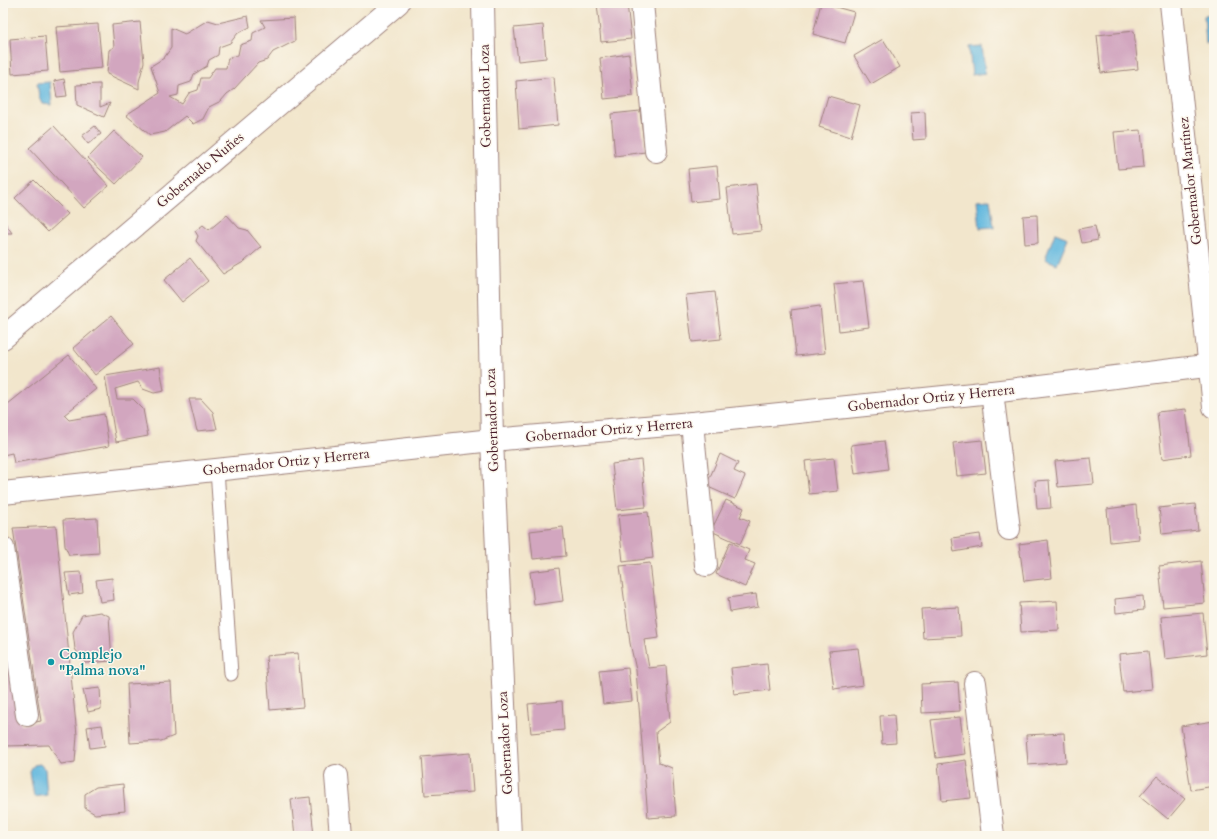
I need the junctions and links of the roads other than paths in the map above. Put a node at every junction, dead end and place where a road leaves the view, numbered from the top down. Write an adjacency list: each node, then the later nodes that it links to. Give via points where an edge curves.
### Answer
1 (398, 3): 6 (street, Gobernado Nuñes)
2 (483, 3): 11 (street, Gobernador Loza)
3 (642, 3): 5 (street)
4 (1171, 3): 7 (street, Gobernador Martínez)
5 (656, 151)
6 (3, 338)
7 (1212, 365): 8 (street, Gobernador Ortiz y Herrera); 9 (street, Gobernador Martínez)
8 (992, 392): 10 (street, Gobernador Ortiz y Herrera); 14 (street)
9 (1214, 407)
10 (692, 423): 11 (street, Gobernador Ortiz y Herrera); 16 (street)
11 (492, 440): 12 (street, Gobernador Ortiz y Herrera); 22 (street, Gobernador Loza)
12 (217, 470): 13 (street, Gobernador Ortiz y Herrera); 17 (lane)
13 (3, 493)
14 (1009, 529)
15 (3, 548): 19 (street)
16 (706, 565)
17 (231, 674)
18 (975, 683): 23 (street)
19 (27, 715)
20 (336, 776): 21 (street)
21 (341, 836)
22 (510, 836)
23 (993, 836)

